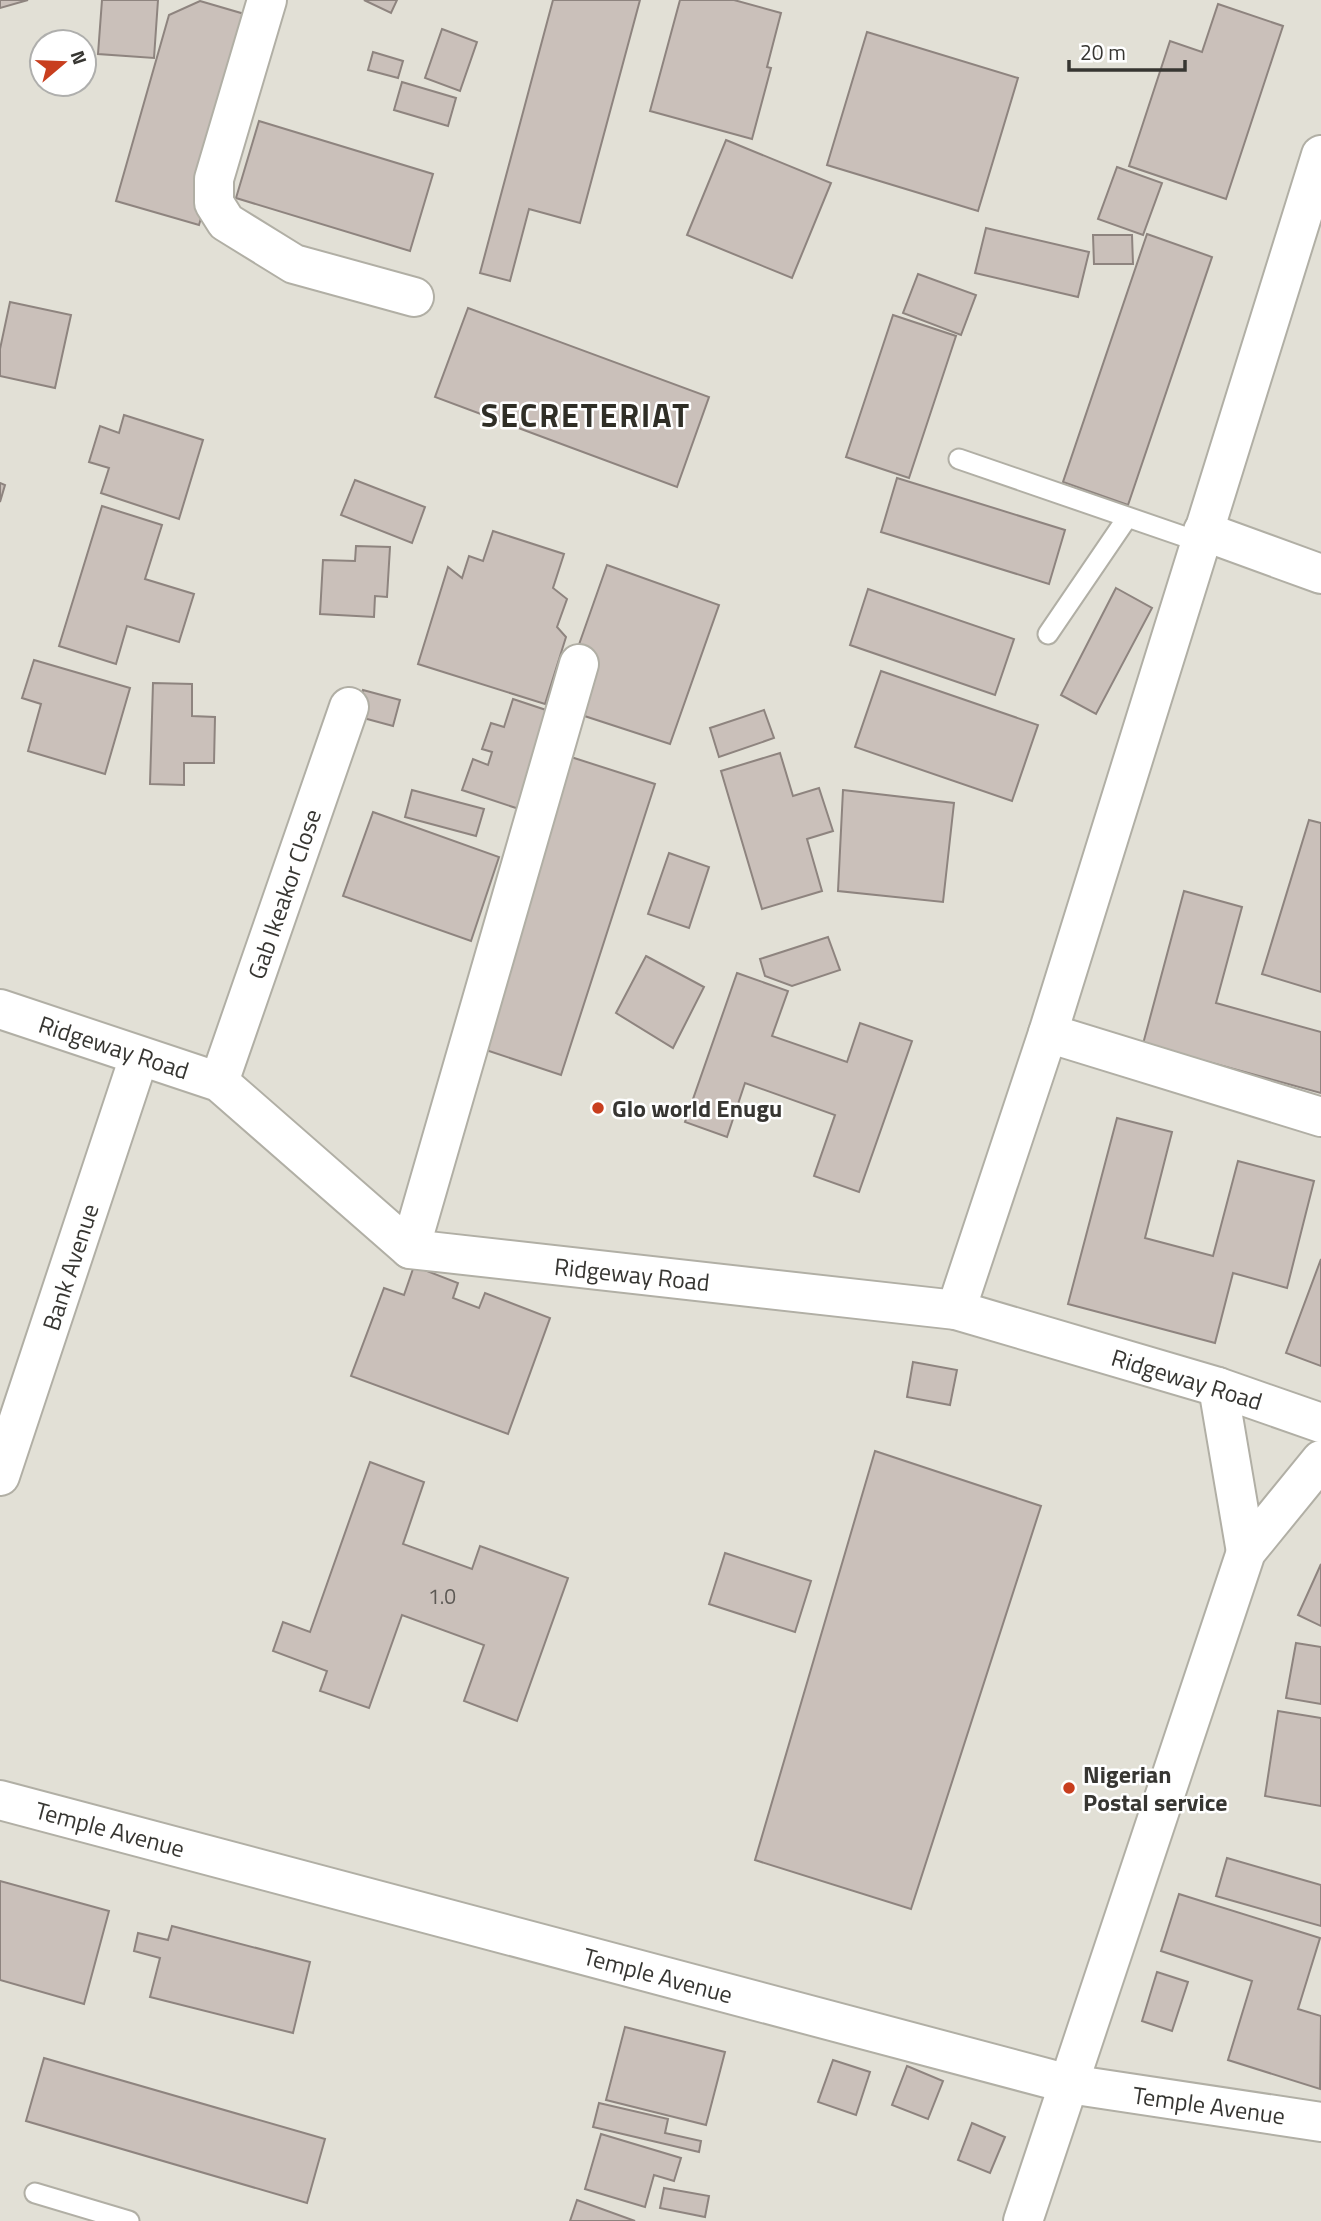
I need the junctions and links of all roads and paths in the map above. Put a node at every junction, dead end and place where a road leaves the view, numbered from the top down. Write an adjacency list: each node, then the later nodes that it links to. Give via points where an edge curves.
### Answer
1 (267, 0): 3 (street, via 214,178 214,203 226,222 294,264)
2 (1321, 155): 6 (street)
3 (414, 297)
4 (959, 459): 5 (lane)
5 (1127, 517): 6 (lane); 8 (lane)
6 (1201, 537): 7 (street); 12 (street)
7 (1321, 574)
8 (1048, 634)
9 (579, 664): 16 (street)
10 (349, 707): 14 (street, Gab Ikeakor Close)
11 (0, 1009): 13 (street, Ridgeway Road)
12 (1048, 1033): 15 (street); 17 (street)
13 (139, 1057): 14 (street, Ridgeway Road); 21 (street, Bank Avenue)
14 (219, 1082): 16 (street, Ridgeway Road)
15 (1321, 1117)
16 (410, 1249): 17 (street, Ridgeway Road)
17 (956, 1310): 18 (street, Ridgeway Road)
18 (1217, 1387): 19 (street, Ridgeway Road); 22 (street)
19 (1321, 1423)
20 (1321, 1460): 22 (street)
21 (0, 1476)
22 (1246, 1552): 24 (street)
23 (0, 1800): 24 (street, Temple Avenue)
24 (1069, 2084): 25 (street, Temple Avenue); 28 (street)
25 (1321, 2122)
26 (35, 2193): 27 (lane)
27 (129, 2221)
28 (1023, 2221)

